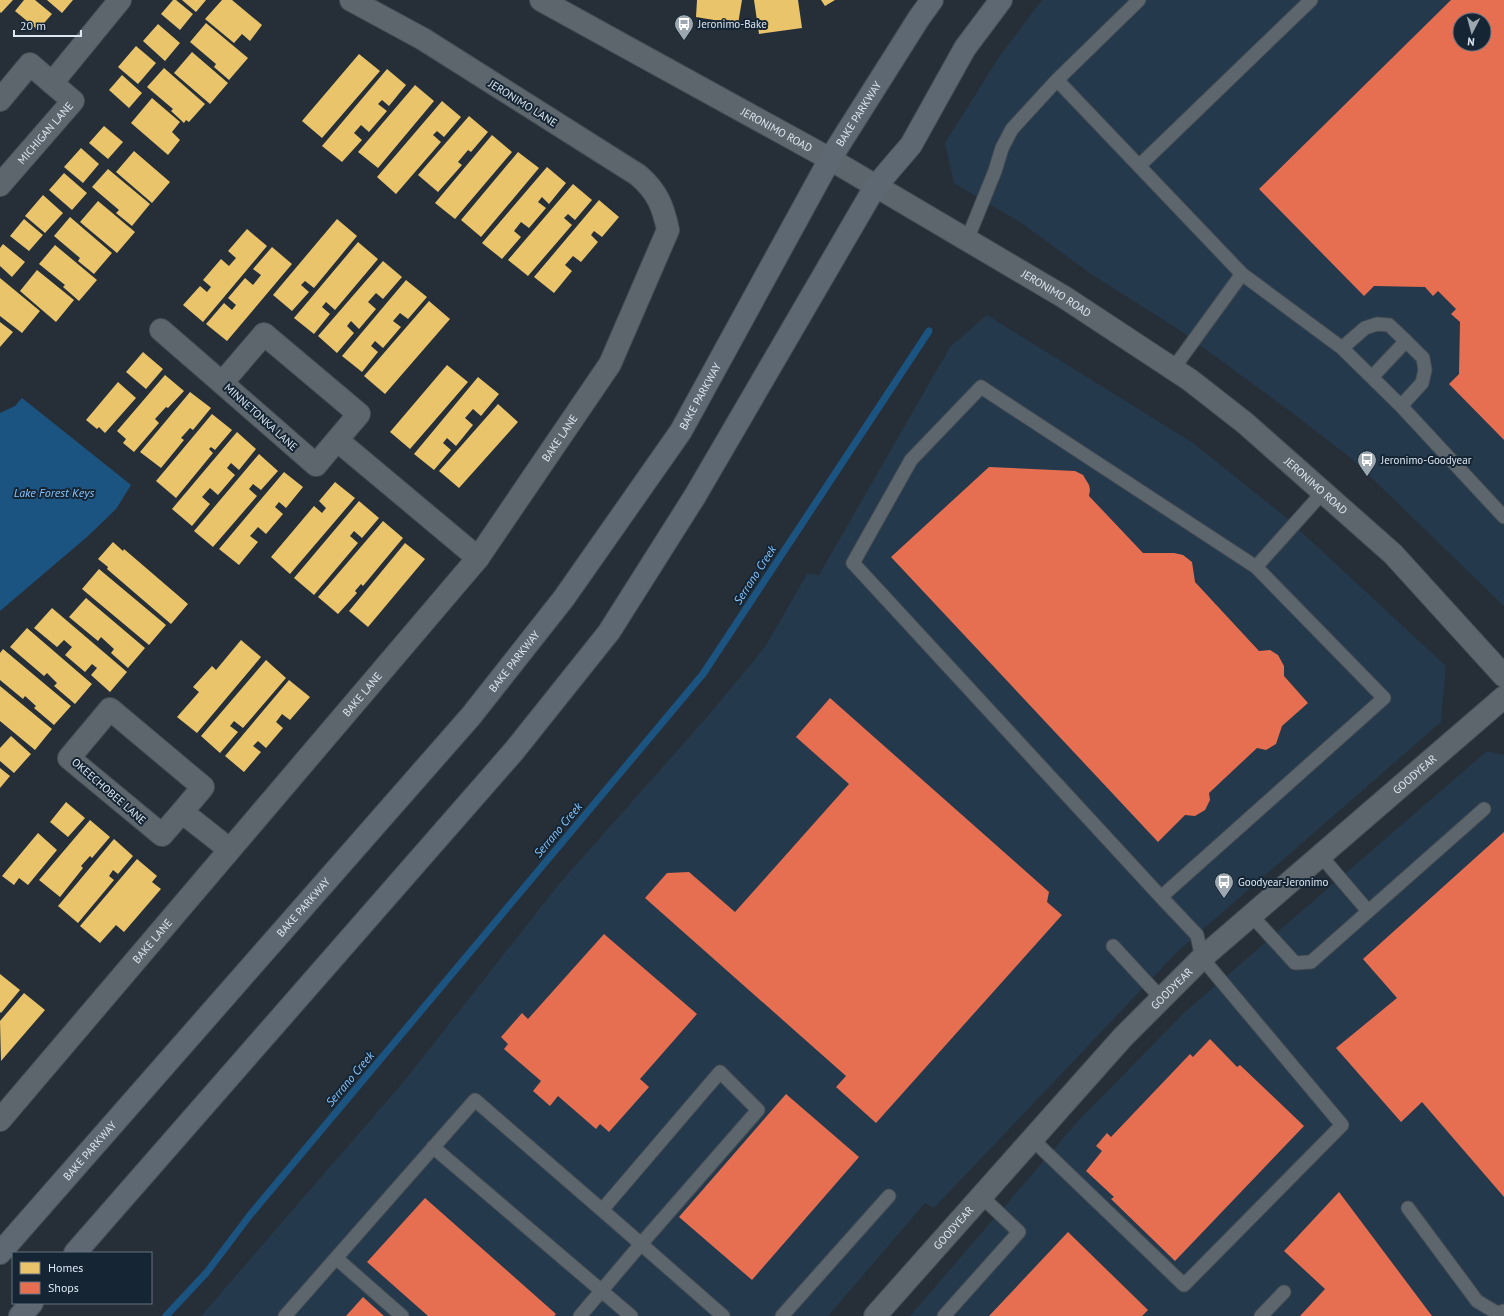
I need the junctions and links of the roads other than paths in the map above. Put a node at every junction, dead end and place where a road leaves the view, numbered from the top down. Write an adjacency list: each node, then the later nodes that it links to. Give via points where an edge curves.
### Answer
1 (120, 0): 9 (street)
2 (351, 0): 15 (street, JERONIMO LANE, via 423,39 638,175 656,194 664,210)
3 (541, 0): 11 (street, JERONIMO ROAD)
4 (932, 0): 11 (main road, BAKE PARKWAY)
5 (1001, 0): 14 (main road, via 966,48 911,145)
6 (1140, 0): 8 (lane)
7 (1311, 0): 12 (lane)
8 (1057, 80): 12 (lane); 16 (lane, via 1012,129 1002,148)
9 (52, 83): 10 (street, MICHIGAN LANE, via 30,64); 13 (street, MICHIGAN LANE, via 73,101)
10 (0, 100)
11 (830, 159): 14 (street, JERONIMO ROAD); 51 (main road, BAKE PARKWAY, via 681,431 564,598 471,716)
12 (1139, 166): 17 (lane)
13 (0, 185)
14 (875, 187): 16 (street, JERONIMO ROAD); 50 (main road, via 695,496 609,632 514,751)
15 (668, 230): 28 (street, BAKE LANE, via 610,364)
16 (968, 240): 21 (street, JERONIMO ROAD, via 1064,297)
17 (1242, 274): 20 (lane); 21 (lane)
18 (161, 330): 23 (street)
19 (1406, 341): 20 (lane, via 1389,325 1377,324 1366,328); 22 (lane); 24 (lane, via 1422,358 1425,370 1422,383)
20 (1342, 348): 22 (lane)
21 (1173, 369): 26 (street, JERONIMO ROAD, via 1245,423)
22 (1372, 377): 24 (lane)
23 (222, 383): 25 (street, MINNETONKA LANE, via 316,465); 25 (street, MINNETONKA LANE, via 264,334 359,414)
24 (1401, 406): 27 (lane)
25 (337, 440): 28 (street)
26 (1324, 491): 29 (lane); 30 (street, JERONIMO ROAD, via 1393,554)
27 (1504, 517)
28 (478, 558): 34 (street, BAKE LANE)
29 (1256, 567): 36 (lane, via 1384,698); 36 (lane, via 981,387 911,460 853,563)
30 (1504, 676)
31 (1504, 698): 35 (street, GOODYEAR)
32 (1484, 809): 37 (lane)
33 (182, 812): 33 (street, OKEECHOBEE LANE, via 203,786 110,709 69,758 162,836); 34 (street)
34 (229, 849): 42 (street, BAKE LANE)
35 (1321, 856): 37 (lane); 38 (street, GOODYEAR)
36 (1161, 897): 40 (lane, via 1197,935)
37 (1368, 911): 38 (lane, via 1311,962 1295,963)
38 (1252, 916): 40 (street, GOODYEAR)
39 (1113, 946): 41 (lane)
40 (1202, 958): 41 (street, GOODYEAR); 43 (lane, via 1342,1126 1184,1285)
41 (1161, 998): 43 (street, GOODYEAR)
42 (0, 1120)
43 (1032, 1139): 46 (street, GOODYEAR)
44 (433, 1147): 48 (lane, via 475,1100); 52 (lane); 53 (lane)
45 (889, 1196): 63 (lane)
46 (982, 1196): 64 (street, GOODYEAR); 65 (lane, via 1019,1232)
47 (1408, 1208): 56 (lane, via 1477,1301 1497,1313)
48 (602, 1210): 49 (lane); 49 (lane, via 720,1072 758,1110)
49 (641, 1244): 53 (lane); 62 (lane)
50 (76, 1252)
51 (0, 1253)
52 (336, 1258): 58 (lane); 59 (lane)
53 (602, 1290): 60 (lane); 61 (lane)
54 (1284, 1292): 66 (lane)
55 (31, 1304): 57 (main road)
56 (1504, 1311)
57 (20, 1316)
58 (285, 1316)
59 (402, 1316)
60 (580, 1316)
61 (631, 1316)
62 (723, 1316)
63 (782, 1316)
64 (875, 1316)
65 (944, 1316)
66 (1261, 1316)

